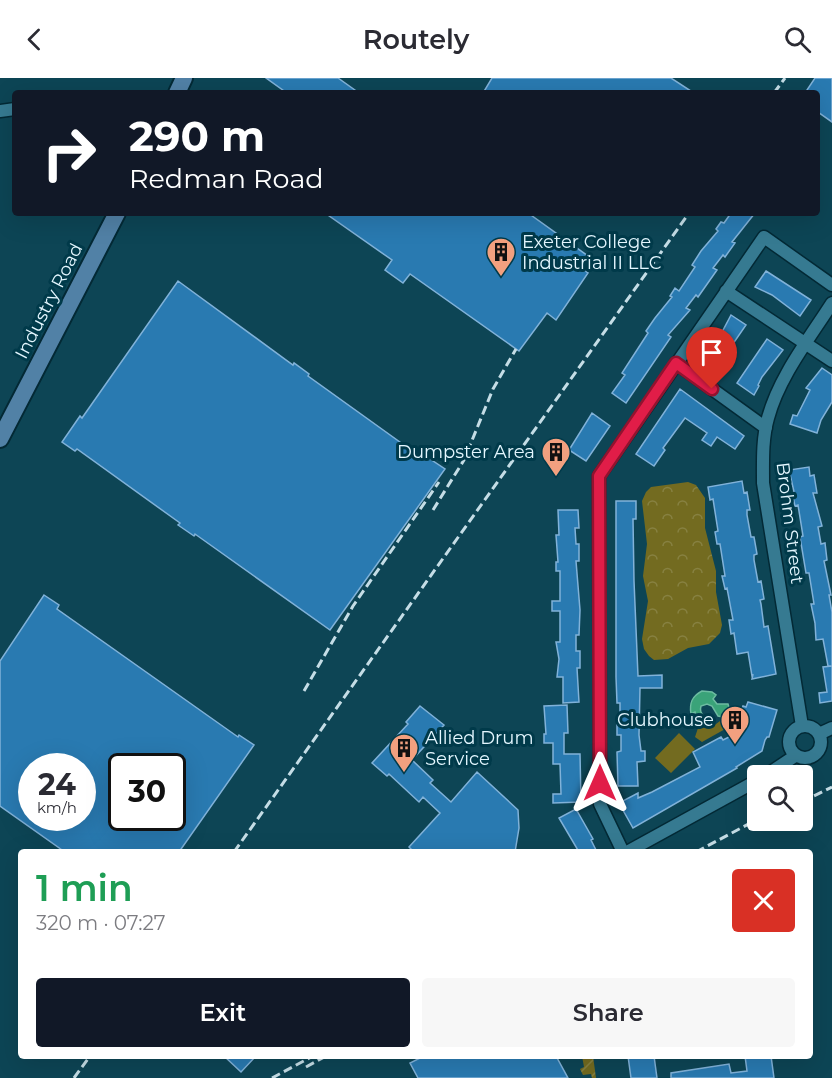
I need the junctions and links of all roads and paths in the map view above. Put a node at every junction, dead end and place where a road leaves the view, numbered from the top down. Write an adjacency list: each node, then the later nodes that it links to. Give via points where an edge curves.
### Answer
1 (115, 216): 9 (main road, Industry Road)
2 (832, 285): 3 (street, via 764,237)
3 (726, 291): 5 (street); 7 (street)
4 (832, 303): 5 (street, Brohm Street)
5 (806, 344): 6 (street); 8 (street, Brohm Street, via 776,394)
6 (832, 361)
7 (676, 363): 8 (street); 16 (street, via 599,476 600,804)
8 (766, 428): 10 (street, Brohm Street, via 763,483)
9 (0, 439)
10 (802, 726): 12 (street, via 808,726); 13 (street, via 789,739)
11 (832, 728): 12 (street)
12 (824, 740): 13 (street, via 818,752 807,758)
13 (795, 756): 14 (street)
14 (782, 765)
15 (747, 786): 17 (street)
16 (623, 849)
17 (631, 849)

